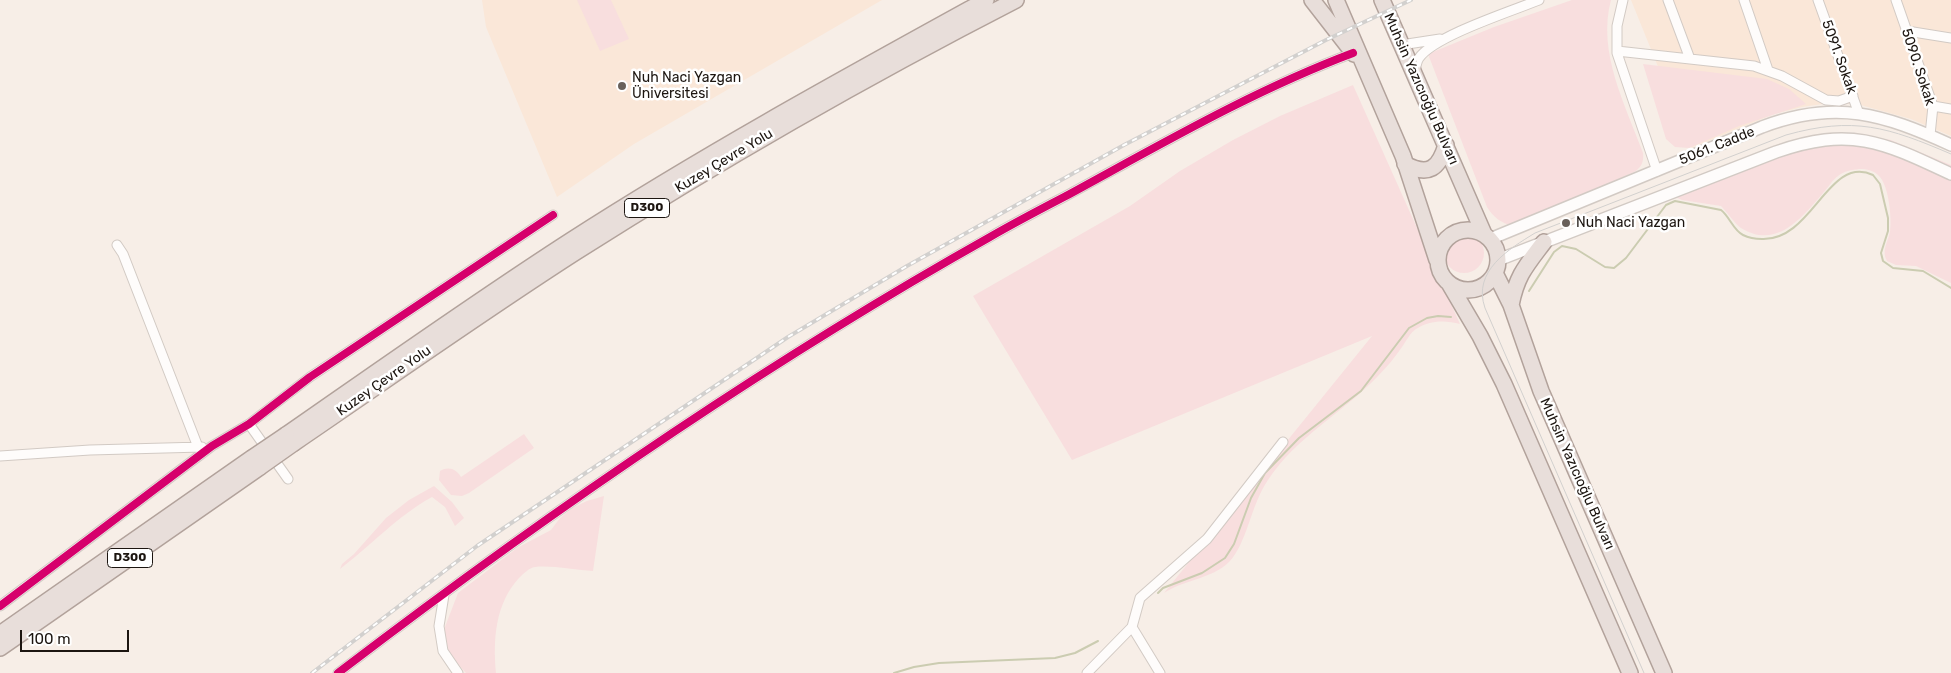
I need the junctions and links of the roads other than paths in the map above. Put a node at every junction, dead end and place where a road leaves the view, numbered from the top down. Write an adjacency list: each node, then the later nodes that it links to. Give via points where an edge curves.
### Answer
1 (986, 0): 44 (highway, Kuzey Çevre Yolu / D300, via 759,126 588,230 462,313)
2 (1016, 0): 14 (highway, Kuzey Çevre Yolu / D300)
3 (1022, 0): 14 (highway)
4 (1312, 0): 20 (highway)
5 (1336, 0): 22 (highway)
6 (1382, 0): 18 (highway, Muhsin Yazıcıoğlu Bulvarı)
7 (1394, 0): 18 (highway)
8 (1539, 0): 17 (street)
9 (1623, 0): 19 (street, via 1617,26)
10 (1668, 0): 21 (street)
11 (1744, 0): 23 (street)
12 (1818, 0): 25 (street, 5091. Sokak)
13 (1896, 0): 15 (street, 5090. Sokak)
14 (970, 24): 44 (highway, Kuzey Çevre Yolu / D300, via 841,93 693,179)
15 (1907, 31): 16 (street); 26 (street, 5090. Sokak)
16 (1951, 38)
17 (1443, 39): 18 (street); 24 (street, via 1417,60)
18 (1401, 45): 24 (highway, Muhsin Yazıcıoğlu Bulvarı)
19 (1617, 51): 21 (street); 33 (street)
20 (1354, 53): 22 (highway); 51 (street, via 1291,79 1162,144 992,235 896,291 673,432 545,520)
21 (1690, 59): 23 (street)
22 (1366, 70): 32 (highway)
23 (1768, 70): 25 (street, via 1826,100 1839,101)
24 (1415, 76): 31 (highway, Muhsin Yazıcıoğlu Bulvarı)
25 (1853, 96): 28 (street, 5091. Sokak)
26 (1933, 106): 27 (street); 29 (street, 5090. Sokak)
27 (1951, 109)
28 (1859, 114): 29 (street, 5061. Cadde, via 1898,122); 33 (street, 5061. Cadde, via 1822,113 1785,120)
29 (1930, 135): 30 (street, 5061. Cadde)
30 (1951, 144)
31 (1446, 145): 32 (highway, via 1440,161 1431,169 1420,170); 36 (highway, Muhsin Yazıcıoğlu Bulvarı)
32 (1405, 164): 39 (highway)
33 (1657, 171): 36 (street, 5061. Cadde)
34 (1951, 174): 37 (street, 5061. Cadde, via 1881,144 1848,139 1814,141 1776,152)
35 (553, 215): 43 (street, via 310,377)
36 (1487, 237): 39 (highway, via 1473,230 1456,232 1442,243); 40 (highway, via 1494,245)
37 (1544, 242): 40 (street, 5061. Cadde); 42 (highway, via 1521,274)
38 (117, 245): 47 (street)
39 (1437, 260): 41 (highway, via 1442,276)
40 (1496, 266): 41 (highway, via 1487,283 1473,290); 42 (highway, Muhsin Yazıcıoğlu Bulvarı)
41 (1450, 285): 60 (highway, via 1500,376)
42 (1511, 305): 61 (highway, Muhsin Yazıcıoğlu Bulvarı, via 1541,391)
43 (249, 424): 46 (street); 50 (street)
44 (290, 439): 49 (highway, D300, bridge)
45 (1283, 442): 53 (street, via 1206,539 1140,598)
46 (212, 446): 47 (street); 52 (street)
47 (198, 447): 48 (street)
48 (0, 456)
49 (256, 463): 54 (highway, D300); 55 (highway, D300)
50 (288, 479)
51 (444, 595): 56 (street); 57 (street, via 439,626 443,651)
52 (0, 606)
53 (1132, 627): 58 (street); 59 (street)
54 (0, 634)
55 (0, 648)
56 (338, 673)
57 (458, 673)
58 (1087, 673)
59 (1160, 673)
60 (1630, 673)
61 (1664, 673)

